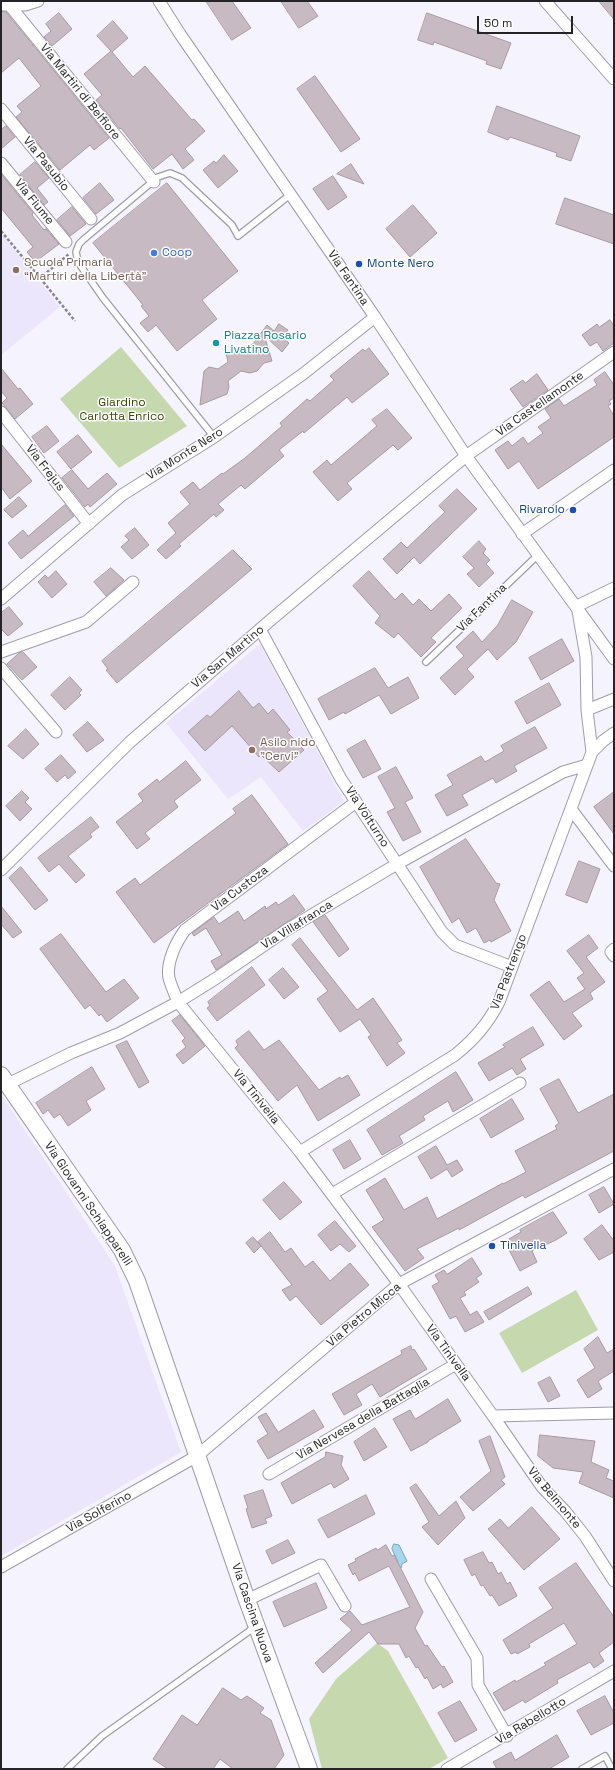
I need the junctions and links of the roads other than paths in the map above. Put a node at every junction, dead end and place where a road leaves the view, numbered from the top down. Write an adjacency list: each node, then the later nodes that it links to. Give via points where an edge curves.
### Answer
1 (38, 1): 4 (street, via 25,5)
2 (159, 1): 9 (street, Via Fantina)
3 (546, 1): 5 (street)
4 (5, 4): 8 (street, Via Martiri di Belfiore)
5 (614, 79)
6 (1, 109): 10 (street, Via Pasubio)
7 (1, 163): 11 (street, Via Fiume)
8 (154, 182): 9 (lane, via 158,177 170,174 182,178 232,225 238,236); 15 (lane, via 83,240 76,252 78,262 103,298)
9 (291, 194): 12 (street, Via Fantina)
10 (91, 219)
11 (66, 242)
12 (375, 317): 15 (street, Via Monte Nero, via 303,374); 16 (street, Via Fantina)
13 (614, 352): 16 (street, Via Castellamonte)
14 (1, 412): 18 (street, Via Frejus)
15 (214, 437): 18 (street, Via Monte Nero, via 130,489)
16 (466, 456): 19 (street, Via Fantina); 25 (street, Via San Martino)
17 (614, 470): 19 (street)
18 (89, 524): 23 (street, Via Monte Nero)
19 (522, 534): 20 (street, Via Fantina)
20 (538, 555): 24 (street, Via Fantina); 28 (lane, Via Fantina)
21 (133, 582): 26 (street, via 86,622)
22 (614, 588): 24 (street)
23 (1, 599)
24 (577, 606): 27 (street, Via Fantina); 31 (street, Via Pastrengo, via 586,657)
25 (260, 629): 36 (street, Via Volturno); 40 (street, Via San Martino, via 130,742)
26 (1, 652)
27 (614, 659)
28 (426, 662)
29 (1, 668): 32 (street)
30 (614, 699): 31 (street)
31 (586, 710): 34 (street, Via Pastrengo)
32 (56, 732)
33 (614, 733): 34 (street, Via Pastrengo)
34 (592, 752): 35 (street, Via Pastrengo)
35 (587, 765): 37 (street, Via Pastrengo); 38 (street, Via Villafranca, via 563,772)
36 (356, 802): 38 (street, Via Volturno); 44 (street, Via Custoza, via 185,930 168,969)
37 (571, 809): 39 (street); 43 (street, Via Pastrengo)
38 (397, 864): 43 (street, Via Volturno, via 449,940 455,945); 44 (street, Via Villafranca, via 285,931)
39 (614, 866)
40 (1, 870)
41 (614, 949): 42 (street, via 611,952)
42 (614, 956)
43 (512, 967): 47 (street, Via Pastrengo, via 492,1014 484,1027 465,1047)
44 (178, 1002): 45 (street, Via Villafranca, via 120,1033); 47 (street, Via Tinivella)
45 (5, 1080): 54 (street, Via Giovanni Schiapparelli, via 122,1250 142,1293)
46 (520, 1083): 49 (street)
47 (300, 1152): 49 (street, Via Tinivella)
48 (614, 1169): 50 (street, Via Pietro Micca)
49 (332, 1194): 50 (street, Via Tinivella)
50 (399, 1284): 51 (street, Via Tinivella); 54 (street, Via Pietro Micca)
51 (456, 1364): 53 (street, Via Tinivella); 55 (street, Via Nervesa della Battaglia)
52 (614, 1413): 53 (street)
53 (493, 1416): 58 (street, Via Belmonte, via 542,1487 585,1536)
54 (197, 1456): 56 (street, Via Solferino); 59 (street, Via Cascina Nuova)
55 (269, 1474)
56 (1, 1567)
57 (431, 1579): 63 (street, via 477,1658 478,1685)
58 (614, 1581)
59 (247, 1600): 60 (street, via 321,1565); 61 (street, Via Cascina Nuova)
60 (345, 1606)
61 (256, 1626): 64 (lane, via 102,1736); 65 (street, Via Cascina Nuova)
62 (614, 1671): 63 (street, Via Rabellotto)
63 (506, 1736): 66 (street, Via Rabellotto)
64 (67, 1769)
65 (309, 1769)
66 (448, 1769)
67 (582, 1769): 68 (lane, via 605,1756)
68 (612, 1769)

